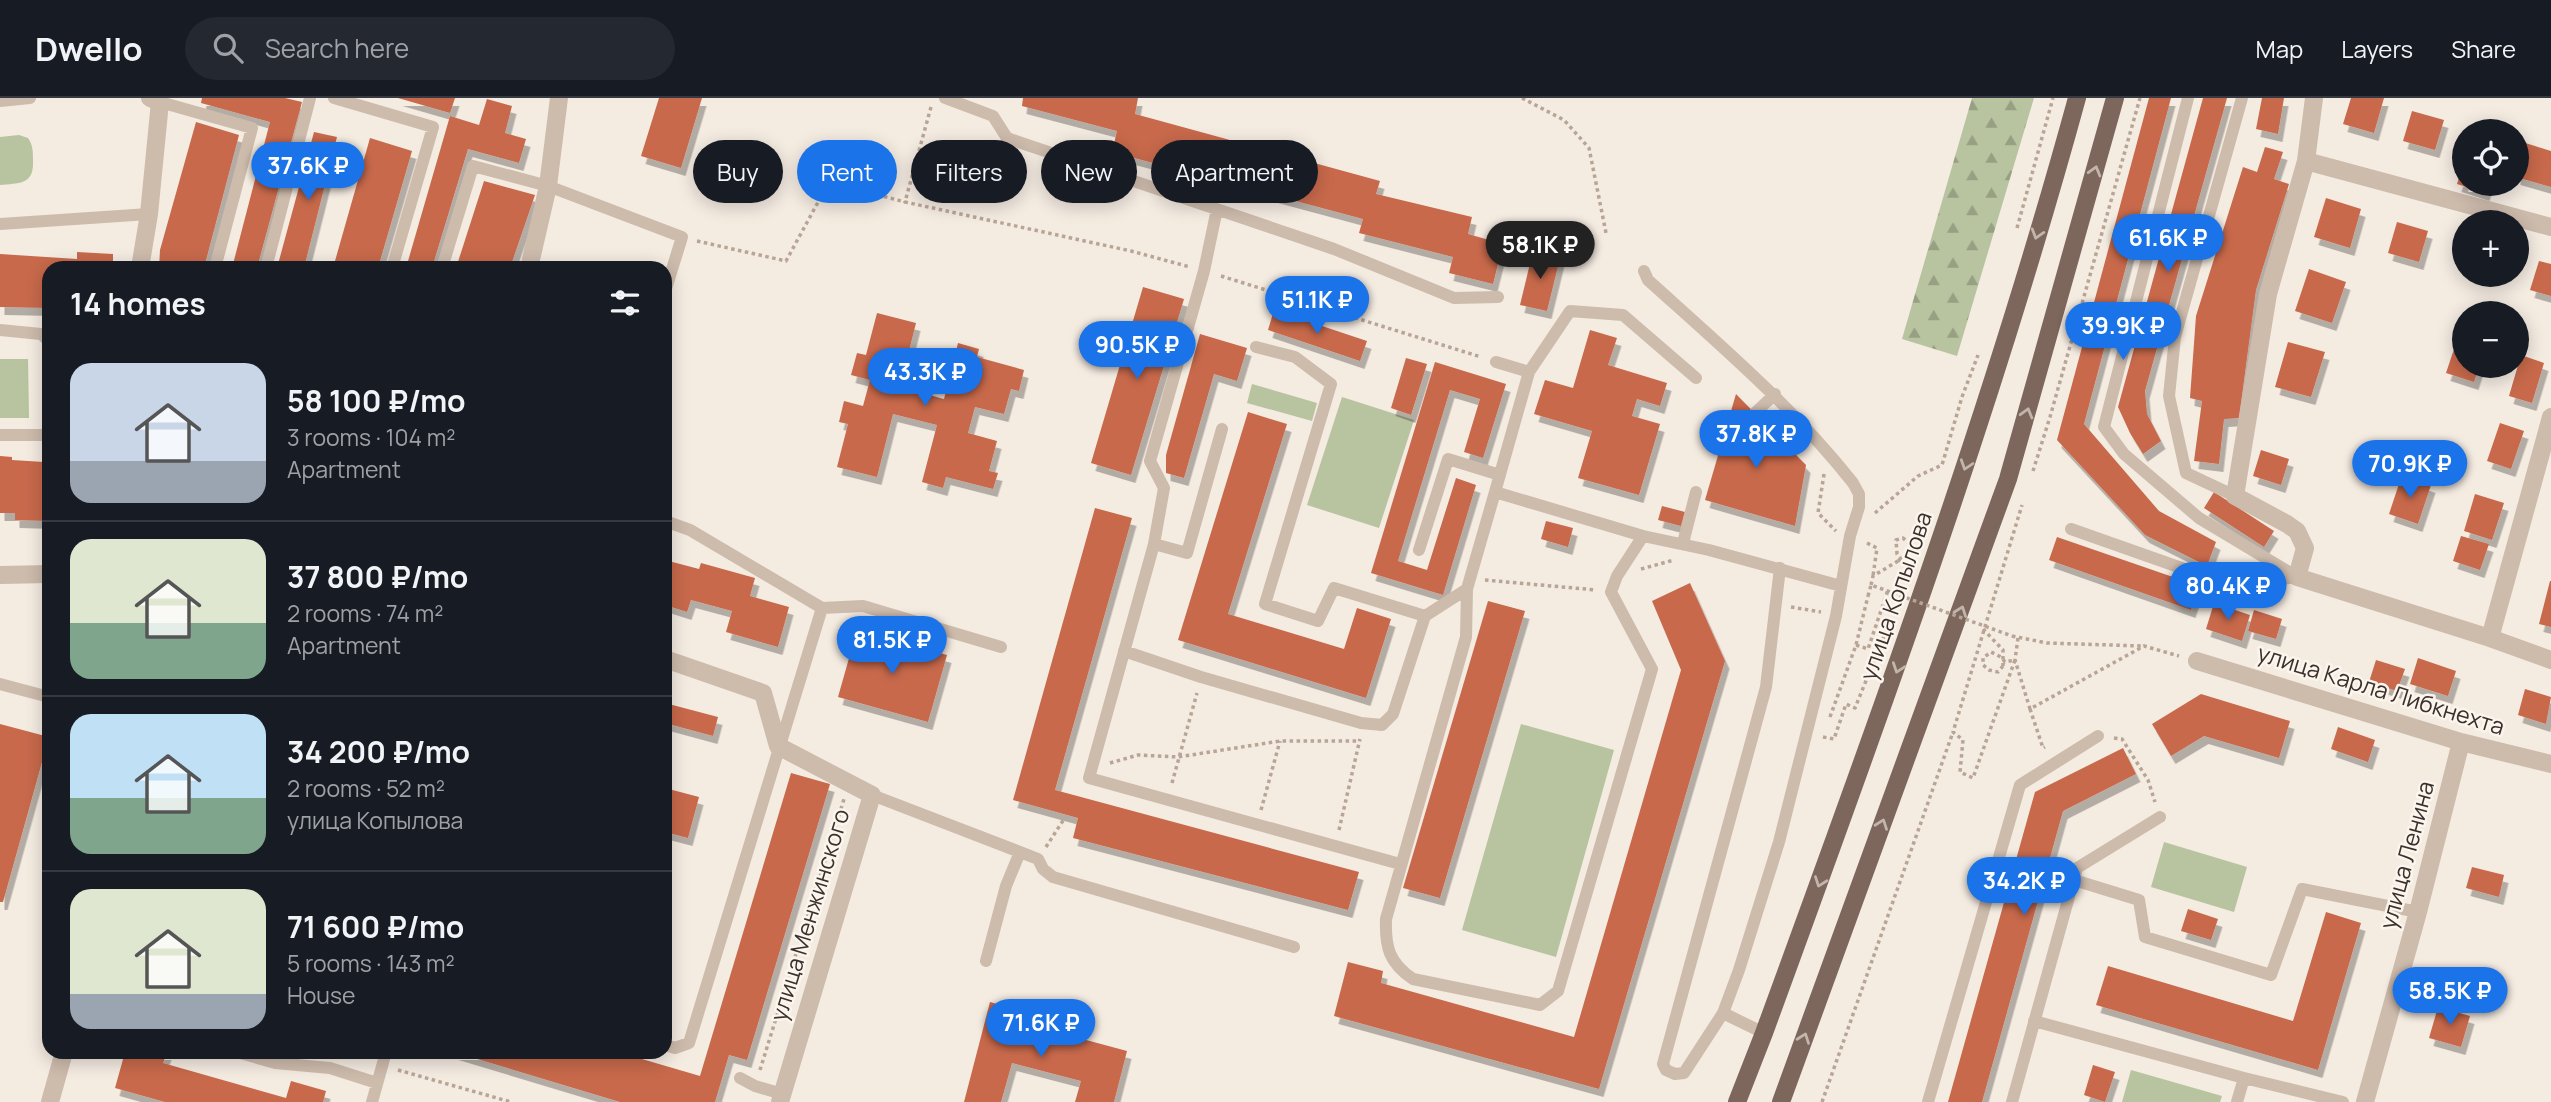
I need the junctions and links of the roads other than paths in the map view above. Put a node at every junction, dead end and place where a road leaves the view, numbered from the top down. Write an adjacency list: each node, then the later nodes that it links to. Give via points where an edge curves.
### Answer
1 (30, 98): 12 (lane)
2 (310, 98): 21 (lane)
3 (334, 98): 22 (lane, via 433,127)
4 (559, 98): 14 (street)
5 (946, 98): 15 (lane, via 993,116 1007,138)
6 (2077, 98): 82 (main road, улица Копылова, one-way to 82, via 1988,400 1928,580)
7 (2116, 98): 94 (main road, one-way to 7, via 2008,479)
8 (2188, 98): 55 (lane, via 2104,427 2124,454 2199,518)
9 (2242, 98): 45 (lane, via 2175,337 2169,396 2186,473)
10 (2314, 98): 13 (street)
11 (157, 99): 16 (street); 20 (lane, via 252,128)
12 (0, 101)
13 (2306, 161): 18 (street); 45 (street, via 2268,294)
14 (548, 186): 23 (lane, via 473,166); 24 (street); 25 (lane, via 682,237)
15 (1217, 209): 27 (lane, via 1334,249 1454,298); 50 (lane, via 1150,461 1164,488)
16 (149, 214): 17 (lane); 19 (street)
17 (0, 224)
18 (2551, 227)
19 (141, 261)
20 (217, 261)
21 (268, 261)
22 (393, 261)
23 (444, 261)
24 (531, 261)
25 (672, 269)
26 (1644, 271): 34 (lane, via 1648,280)
27 (1498, 298)
28 (0, 330): 29 (lane)
29 (42, 335)
30 (1256, 346): 59 (lane, via 1295,357 1331,384 1265,604 1318,621 1334,588)
31 (1496, 362): 32 (lane)
32 (1530, 372): 33 (lane, via 1570,312 1623,315); 42 (lane)
33 (1696, 378)
34 (1774, 394): 35 (lane); 37 (lane)
35 (1755, 413)
36 (2551, 418): 60 (street)
37 (1804, 424): 38 (lane); 57 (lane, via 1859,494)
38 (1770, 428)
39 (1222, 429): 50 (lane, via 1187,552)
40 (0, 435): 41 (lane)
41 (42, 435)
42 (1500, 475): 43 (lane); 51 (lane, via 1448,459)
43 (1495, 492): 48 (lane); 56 (lane)
44 (1696, 492): 49 (lane)
45 (2235, 496): 55 (street, via 2297,531 2305,548)
46 (672, 524): 58 (lane)
47 (2071, 529): 55 (lane, via 2224,583)
48 (1643, 537): 49 (lane); 75 (lane, via 1611,592 1652,669 1558,991 1540,1005 1413,979 1402,972 1385,943)
49 (1683, 543): 52 (lane)
50 (1154, 544): 62 (lane)
51 (1419, 550)
52 (1780, 568): 57 (lane); 80 (lane, via 1766,687 1666,1070 1684,1073)
53 (42, 574): 54 (street)
54 (0, 575)
55 (2297, 577): 60 (street)
56 (1468, 584): 59 (lane); 75 (lane, via 1466,637)
57 (1841, 586): 80 (lane, via 1779,842)
58 (822, 608): 61 (lane, via 863,607); 70 (lane)
59 (1425, 616): 62 (lane, via 1393,714 1382,724 1368,725)
60 (2490, 638): 63 (street)
61 (1001, 647)
62 (1124, 651): 75 (lane, via 1089,778)
63 (2551, 660)
64 (672, 661): 70 (street, via 763,693)
65 (2197, 661): 69 (street, улица Карла Либкнехта)
66 (0, 684): 67 (lane)
67 (42, 695)
68 (2098, 736): 95 (lane, via 2020,785)
69 (2461, 742): 71 (street, улица Карла Либкнехта); 77 (street, улица Ленина)
70 (778, 746): 72 (street, улица Менжинского); 83 (lane, via 689,1043)
71 (2551, 764)
72 (872, 794): 74 (lane); 90 (street, улица Менжинского)
73 (2160, 817): 76 (lane, via 2077,868)
74 (1020, 852): 78 (lane, via 1038,859 1054,877); 79 (lane)
75 (1400, 864)
76 (2074, 880): 77 (lane, via 2139,900 2145,937 2271,975 2302,889); 81 (lane)
77 (2418, 912): 99 (street, улица Ленина)
78 (1294, 947)
79 (986, 961)
80 (1723, 1013): 82 (lane)
81 (2034, 1021): 88 (lane); 96 (lane)
82 (1764, 1033): 93 (main road, улица Копылова)
83 (672, 1047)
84 (62, 1059): 91 (street)
85 (261, 1059): 89 (lane, via 330,1068)
86 (384, 1059): 89 (lane)
87 (740, 1078): 90 (lane)
88 (2244, 1078): 97 (lane); 98 (lane)
89 (377, 1083): 92 (lane)
90 (781, 1098)
91 (50, 1102)
92 (372, 1102)
93 (1737, 1102)
94 (1781, 1102)
95 (1927, 1102)
96 (2011, 1102)
97 (2237, 1102)
98 (2343, 1102)
99 (2365, 1102)

